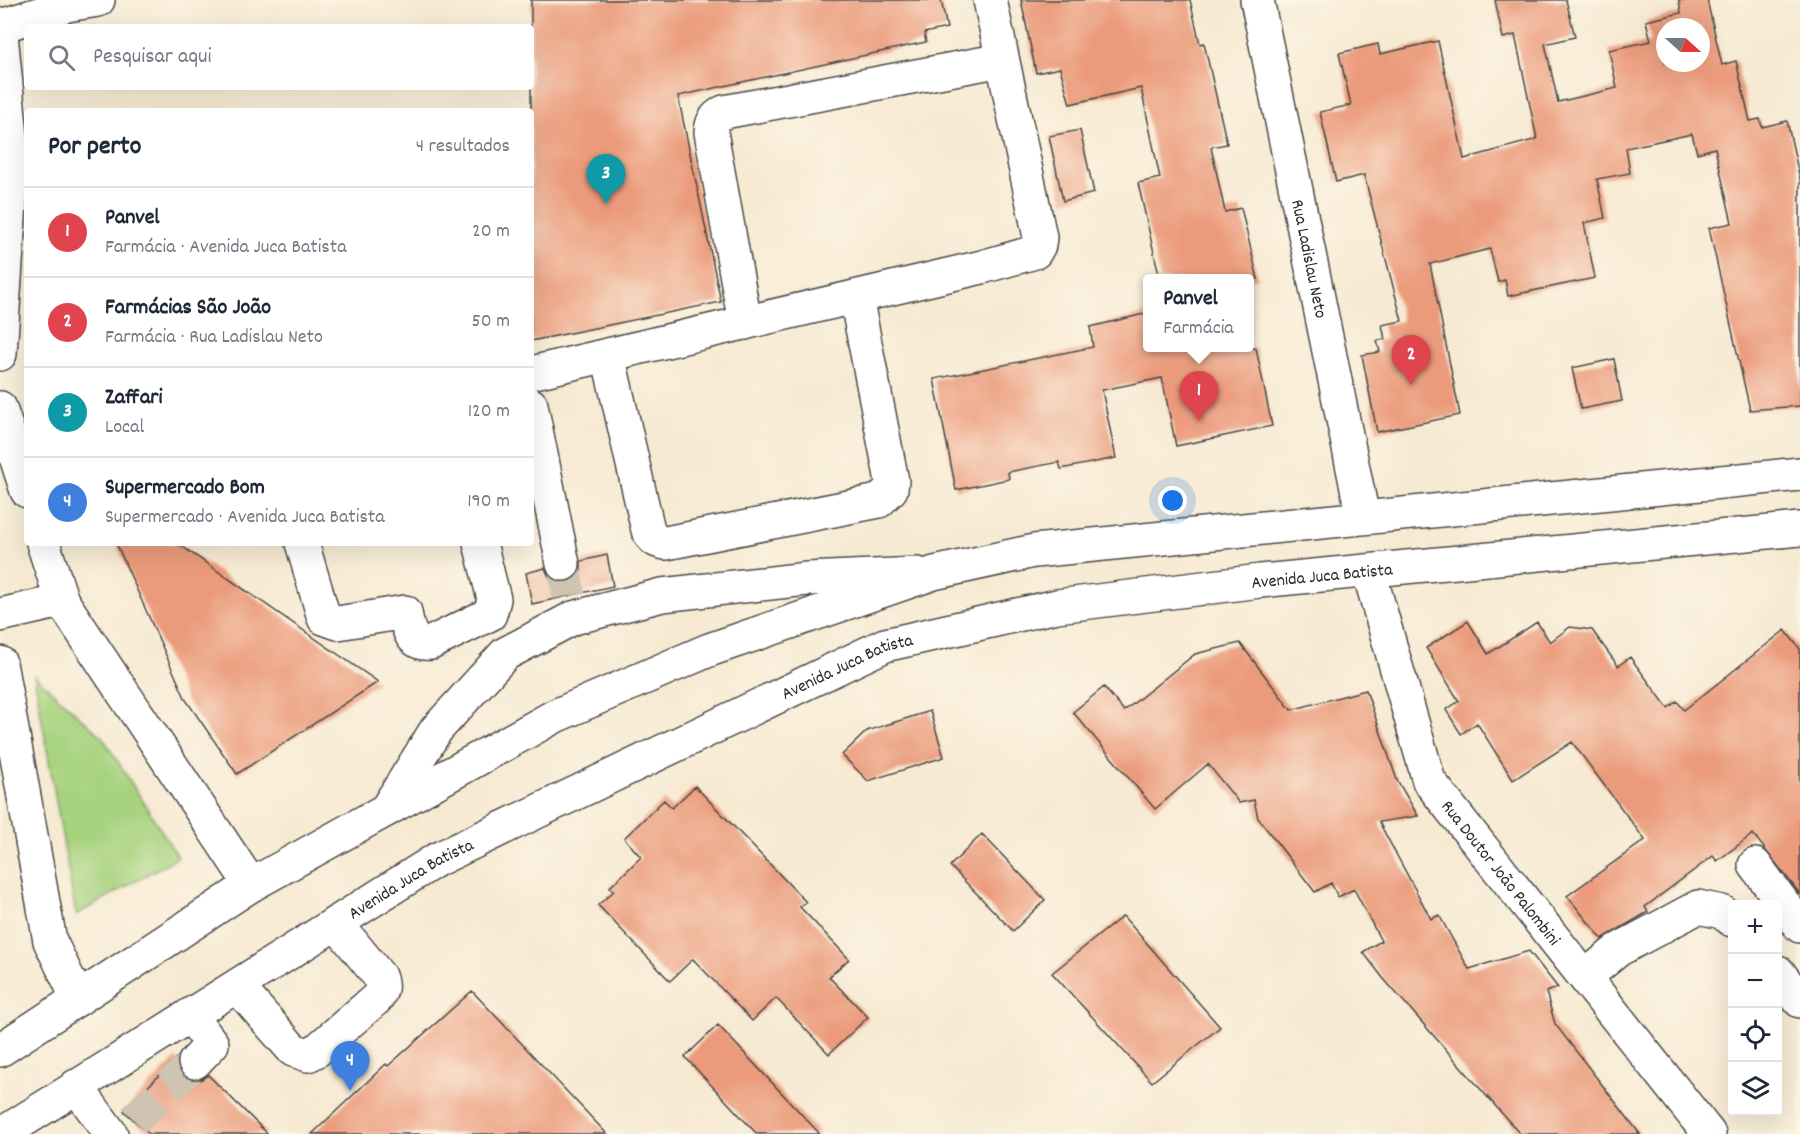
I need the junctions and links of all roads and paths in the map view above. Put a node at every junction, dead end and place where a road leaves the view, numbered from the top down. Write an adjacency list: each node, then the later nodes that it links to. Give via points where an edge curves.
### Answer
1 (99, 0): 4 (main road)
2 (990, 0): 5 (main road)
3 (1257, 0): 15 (main road, Rua Ladislau Neto)
4 (0, 25): 8 (main road, via 13,157)
5 (1002, 60): 6 (main road, via 1039,245 1027,256); 7 (main road, via 717,116 711,132)
6 (856, 297): 7 (main road); 9 (main road, via 892,481 887,497 879,501 658,542 648,530)
7 (745, 323): 9 (main road)
8 (9, 347)
9 (608, 355): 10 (main road)
10 (534, 372)
11 (0, 408): 14 (main road)
12 (534, 420): 20 (main road)
13 (1800, 474): 15 (main road)
14 (24, 482)
15 (1363, 517): 22 (main road, via 1034,550)
16 (1800, 529): 21 (main road, Avenida Juca Batista)
17 (44, 546): 23 (main road)
18 (303, 546): 19 (main road, via 324,618 338,623 405,612 408,631 413,640 422,644 490,614 494,599)
19 (481, 546)
20 (563, 564)
21 (1369, 572): 30 (main road, Avenida Juca Batista, via 1057,606 885,645 436,860); 32 (main road, Rua Doutor João Palombini, via 1429,781)
22 (934, 573): 26 (main road, via 709,650 647,676 555,716); 26 (main road, via 807,579 571,607 505,654 436,730)
23 (62, 602): 24 (main road); 28 (main road)
24 (0, 615)
25 (0, 663): 35 (main road, via 50,941)
26 (386, 810): 28 (main road)
27 (1755, 865): 31 (main road)
28 (251, 885): 35 (main road)
29 (1728, 917): 32 (main road, via 1698,907 1618,950)
30 (336, 923): 34 (main road, Avenida Juca Batista); 34 (main road, via 379,976 381,992 316,1051 308,1055 293,1050)
31 (1800, 926)
32 (1585, 977): 43 (main road, Rua Doutor João Palombini)
33 (1782, 977): 36 (main road)
34 (237, 986): 37 (main road, Avenida Juca Batista)
35 (78, 999): 38 (main road)
36 (1800, 1001)
37 (190, 1015): 39 (main road, via 212,1044); 40 (main road, Avenida Juca Batista)
38 (0, 1050)
39 (195, 1062)
40 (76, 1086): 41 (main road); 42 (main road, Avenida Juca Batista)
41 (121, 1129)
42 (2, 1134)
43 (1709, 1134)

